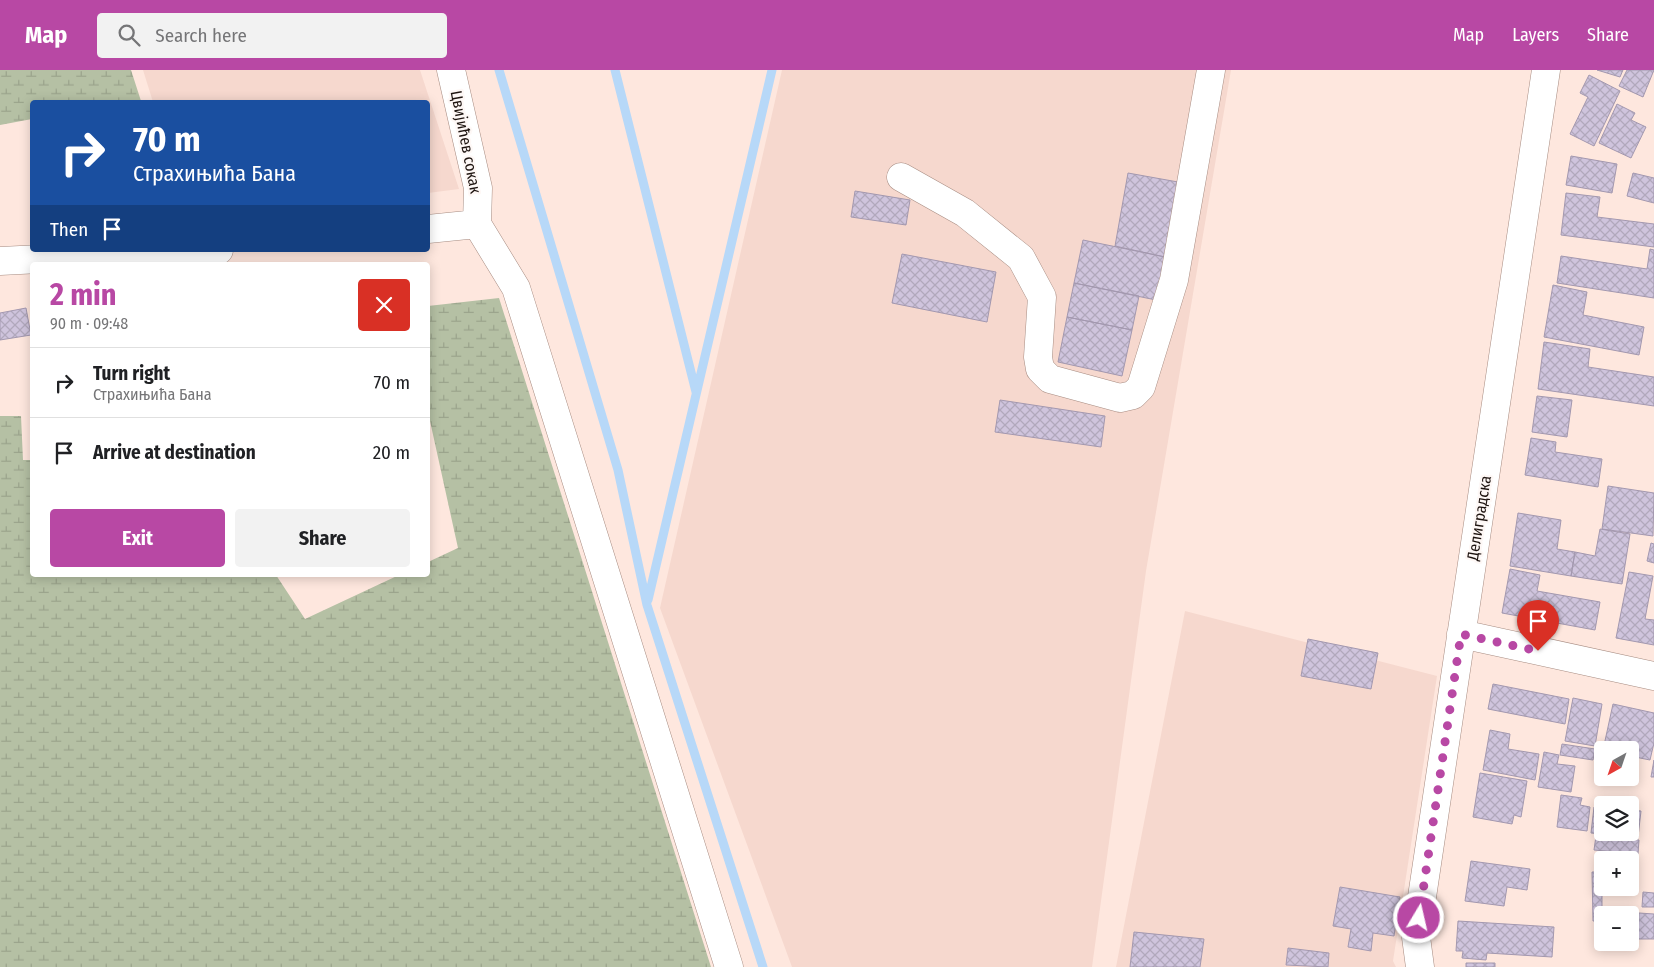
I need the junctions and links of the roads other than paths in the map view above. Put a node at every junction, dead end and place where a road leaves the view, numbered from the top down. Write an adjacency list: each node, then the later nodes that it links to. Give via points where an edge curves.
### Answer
1 (451, 70): 5 (street, Цвијићев сокак, via 478,188)
2 (1210, 70): 4 (street, via 1174,280 1141,387 1133,395 1120,398 1045,374 1040,369 1038,357 1042,297 1021,258 965,213)
3 (1546, 70): 9 (street, Делиградска)
4 (900, 177)
5 (477, 224): 6 (street); 11 (street, via 516,288)
6 (430, 229)
7 (179, 252): 8 (street)
8 (0, 261)
9 (1461, 634): 10 (street); 12 (street, Делиградска, via 1416,937)
10 (1654, 676)
11 (729, 967)
12 (1420, 967)

